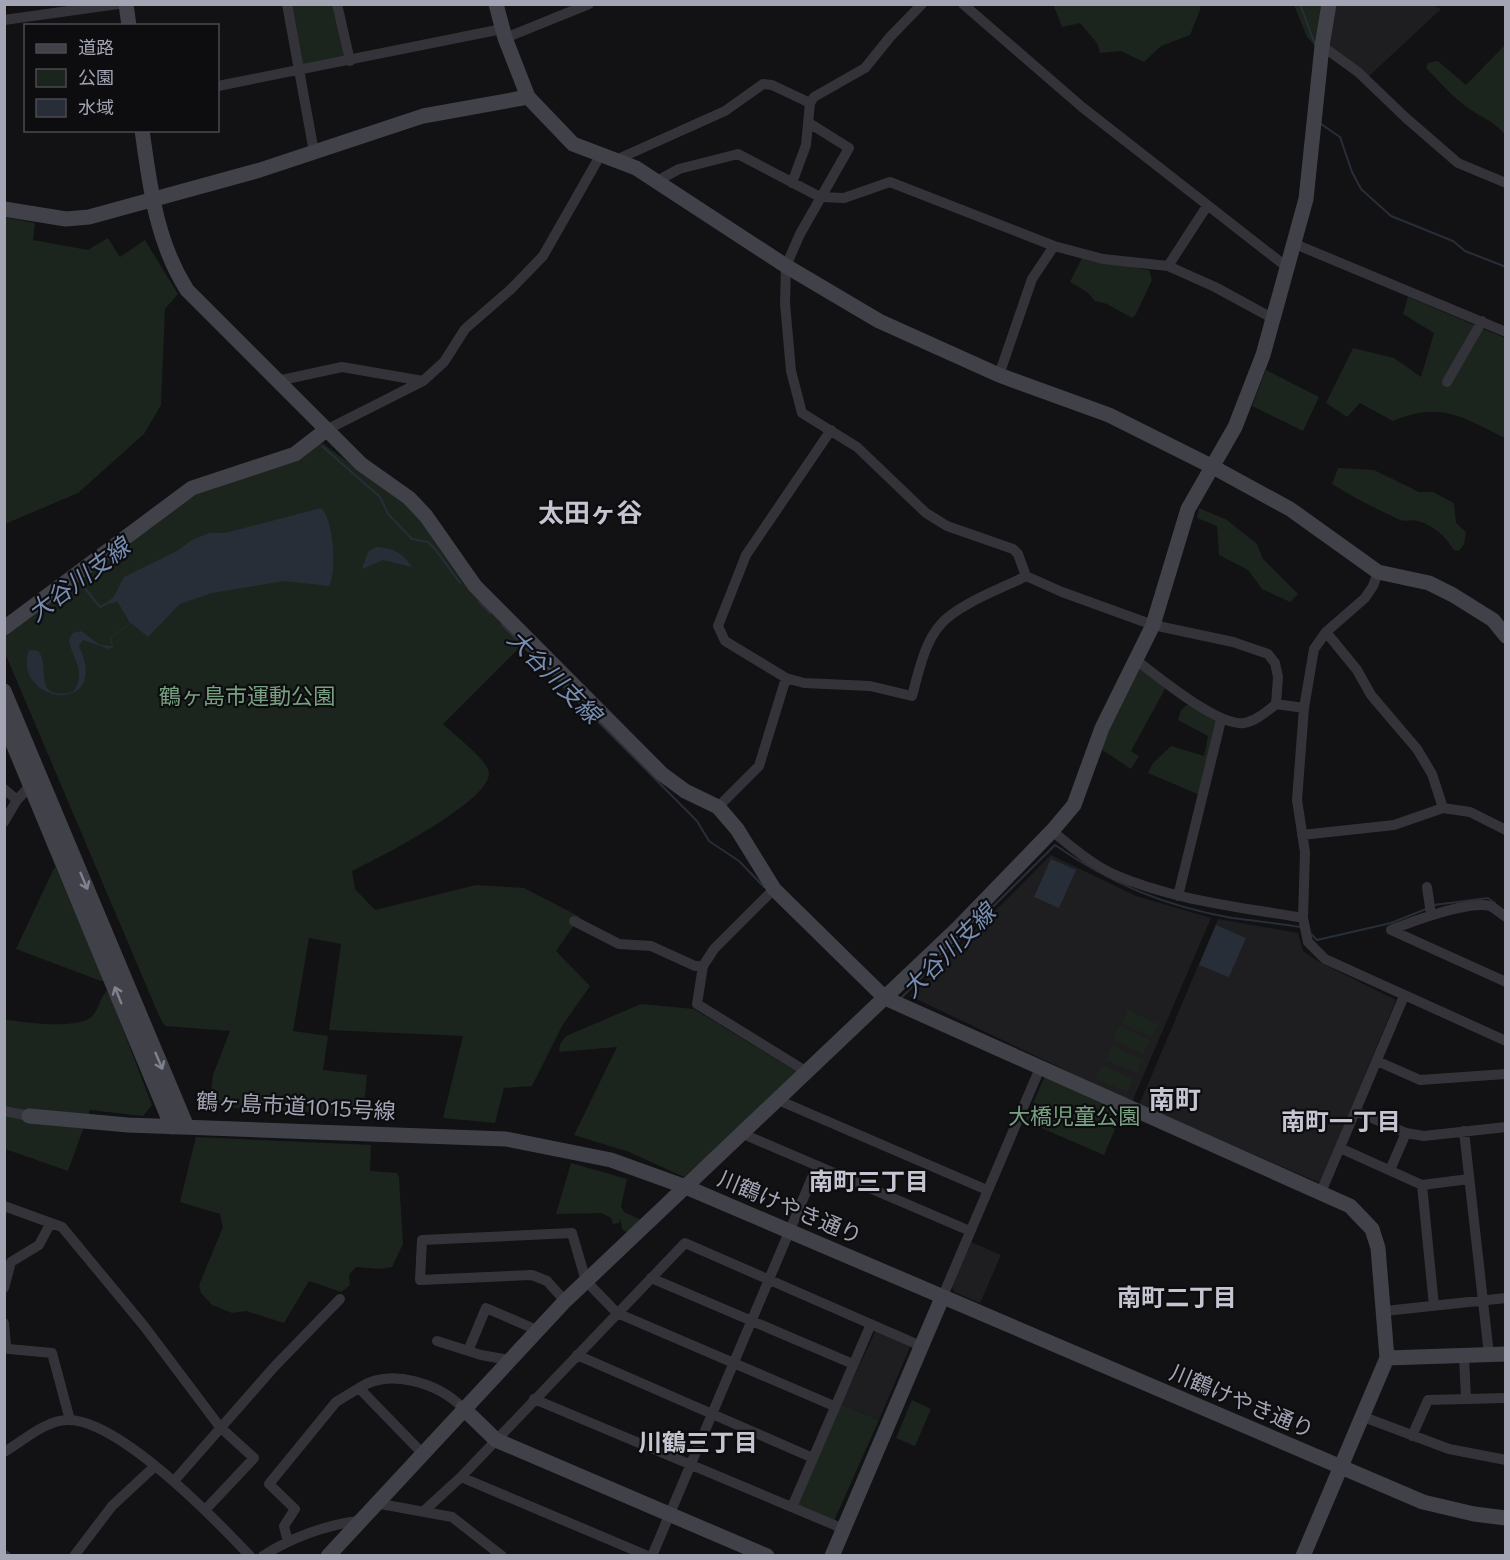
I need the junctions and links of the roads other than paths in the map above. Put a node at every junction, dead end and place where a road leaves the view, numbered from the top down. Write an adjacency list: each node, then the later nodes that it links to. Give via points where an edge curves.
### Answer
1 (118, 4): 10 (street)
2 (126, 4): 11 (street)
3 (287, 4): 15 (street)
4 (337, 4): 14 (street)
5 (496, 4): 12 (street)
6 (589, 4): 12 (street)
7 (922, 4): 18 (street, via 865,68)
8 (963, 4): 29 (street, via 1082,107)
9 (1329, 4): 13 (street)
10 (4, 20)
11 (129, 24)
12 (503, 34): 14 (street); 17 (street)
13 (1322, 46): 26 (street, via 1358,72 1458,163); 31 (street, via 1306,199)
14 (350, 61): 15 (street)
15 (299, 70): 16 (street); 21 (street)
16 (219, 86)
17 (528, 98): 21 (street, via 423,116); 22 (street, via 573,144)
18 (810, 103): 19 (street); 23 (street, via 763,84 725,111)
19 (809, 123): 25 (street, via 807,145); 27 (street, via 849,148)
20 (142, 132): 28 (street)
21 (314, 152): 28 (street)
22 (600, 156): 23 (street); 41 (street, via 543,256 465,329 444,362)
23 (618, 159): 24 (street)
24 (657, 181): 25 (street, via 679,169 738,154); 33 (street)
25 (792, 183): 27 (street)
26 (1506, 183)
27 (820, 197): 32 (street, via 844,198 890,182); 33 (street)
28 (152, 200): 30 (street, via 89,217 66,219); 40 (street, via 171,265 187,290)
29 (1207, 206): 34 (street); 35 (street)
30 (4, 209)
31 (1295, 244): 35 (street); 37 (street)
32 (1054, 246): 34 (street, via 1103,259); 39 (street, via 1032,279)
33 (786, 266): 39 (street, via 879,321); 44 (street, via 791,371 802,413)
34 (1168, 266): 36 (street)
35 (1288, 268): 36 (street)
36 (1274, 319): 45 (street, via 1248,395)
37 (1482, 321): 38 (street); 42 (street)
38 (1506, 332)
39 (999, 375): 45 (street, via 1109,415)
40 (277, 381): 41 (street, via 342,367); 43 (street)
41 (423, 381): 43 (street)
42 (1447, 382)
43 (326, 430): 49 (street, via 295,454 192,488); 62 (street, via 361,464 410,498 475,586 662,774)
44 (831, 430): 47 (street, via 856,447 926,513 947,526 1012,549 1018,554); 53 (street, via 746,555 718,626 725,641)
45 (1214, 467): 46 (street, via 1290,509); 48 (street, via 1188,509)
46 (1378, 572): 50 (street, via 1365,598); 51 (street, via 1429,583 1493,620)
47 (1026, 576): 48 (street); 53 (street, via 942,623 926,648 912,696 870,686 804,683)
48 (1153, 625): 52 (street); 55 (street, via 1233,642 1268,654 1278,677)
49 (4, 628)
50 (1326, 632): 56 (street, via 1314,649); 63 (street, via 1357,670 1371,695 1417,749 1432,774)
51 (1506, 636)
52 (1137, 661): 57 (street); 65 (street, via 1102,728 1074,805)
53 (786, 678): 62 (street, via 759,766)
54 (4, 691): 88 (street, 鶴ヶ島市道1015号線, one-way to 88)
55 (1276, 704): 56 (street); 57 (street, via 1259,718 1243,723)
56 (1304, 708): 67 (street, via 1298,800)
57 (1221, 720): 70 (street)
58 (4, 722): 59 (street, 鶴ヶ島市道1015号線)
59 (31, 785): 61 (street); 88 (street, 鶴ヶ島市道1015号線, one-way to 59)
60 (4, 789): 61 (street)
61 (17, 800): 64 (street)
62 (718, 807): 69 (street, via 737,829)
63 (1443, 808): 66 (street, via 1470,812); 67 (street, via 1394,825)
64 (4, 822)
65 (1052, 831): 70 (street, via 1112,874); 78 (street)
66 (1506, 831)
67 (1302, 835): 73 (street)
68 (1427, 887): 71 (street)
69 (774, 889): 75 (street, via 714,949); 78 (street)
70 (1178, 896): 73 (street)
71 (1431, 914): 72 (street, via 1490,906); 76 (street, via 1391,930)
72 (1506, 917)
73 (1303, 918): 77 (street, via 1308,942 1325,959)
74 (574, 921): 75 (street, via 619,944 651,946)
75 (703, 966): 82 (street, via 697,1004)
76 (1506, 982)
77 (1404, 996): 79 (street); 80 (street)
78 (892, 1001): 81 (street); 82 (street)
79 (1506, 1041)
80 (1377, 1061): 83 (street, via 1420,1080); 86 (street)
81 (1040, 1068): 99 (street); 100 (street)
82 (807, 1072): 84 (street)
83 (1506, 1074)
84 (778, 1100): 92 (street); 99 (street)
85 (4, 1111): 87 (street)
86 (1356, 1111): 91 (street); 93 (street)
87 (29, 1116): 88 (street)
88 (179, 1127): 98 (street, 鶴ヶ島市道1015号線, via 506,1139 611,1160)
89 (1506, 1127): 90 (street)
90 (1464, 1131): 91 (street, via 1424,1136); 96 (street)
91 (1406, 1133): 95 (street)
92 (743, 1134): 94 (street); 98 (street)
93 (1340, 1148): 95 (street); 100 (street)
94 (817, 1166): 103 (street); 104 (street)
95 (1390, 1170): 97 (street)
96 (1469, 1179): 97 (street); 114 (street)
97 (1422, 1185): 115 (street)
98 (686, 1186): 103 (street, 川鶴けやき通り); 108 (street)
99 (987, 1190): 104 (street)
100 (1321, 1192): 116 (street, via 1350,1206 1372,1229)
101 (4, 1206): 102 (street)
102 (50, 1224): 105 (street, via 39,1245); 142 (street, via 62,1227)
103 (790, 1231): 107 (street); 110 (street, 川鶴けやき通り)
104 (970, 1231): 110 (street)
105 (8, 1260): 109 (street)
106 (651, 1278): 107 (street, via 685,1243); 117 (street); 118 (street)
107 (769, 1280): 118 (street); 120 (street)
108 (586, 1281): 113 (street); 113 (street, via 572,1233 422,1240 420,1280 532,1275 547,1281); 117 (street)
109 (4, 1288)
110 (942, 1298): 123 (street); 151 (street, 川鶴けやき通り)
111 (1506, 1298): 114 (street)
112 (340, 1299): 142 (street)
113 (566, 1301): 121 (street)
114 (1483, 1301): 115 (street); 128 (street)
115 (1434, 1306): 116 (street)
116 (1385, 1311): 129 (street)
117 (617, 1313): 126 (street); 131 (street)
118 (752, 1322): 131 (street); 132 (street)
119 (4, 1323): 141 (street, via 9,1349 52,1353)
120 (871, 1324): 123 (street); 132 (street)
121 (537, 1330): 124 (street, via 486,1308); 130 (street)
122 (437, 1341): 124 (street)
123 (921, 1346): 161 (street)
124 (468, 1351): 130 (street)
125 (1506, 1354): 128 (street)
126 (577, 1355): 135 (street); 139 (street)
127 (1464, 1355): 128 (street); 129 (street); 136 (street)
128 (1489, 1355)
129 (1387, 1358): 140 (street)
130 (510, 1360): 138 (street)
131 (734, 1364): 137 (street); 139 (street)
132 (853, 1364): 137 (street)
133 (359, 1388): 138 (street, via 385,1380 409,1379 441,1392); 146 (street); 162 (street, via 336,1402 269,1484 295,1509 284,1526)
134 (1506, 1398): 136 (street)
135 (534, 1399): 144 (street); 150 (street)
136 (1466, 1399): 143 (street, via 1428,1400)
137 (834, 1406): 147 (street)
138 (464, 1408): 144 (street); 146 (street)
139 (712, 1415): 147 (street); 150 (street)
140 (1361, 1416): 143 (street); 151 (street)
141 (70, 1420): 145 (street, via 55,1421); 149 (street, via 104,1433)
142 (220, 1427): 153 (street); 156 (street, via 254,1458)
143 (1412, 1436): 148 (street, via 1449,1449)
144 (496, 1440): 152 (street); 158 (street)
145 (4, 1452)
146 (422, 1453): 154 (street)
147 (813, 1458): 155 (street)
148 (1506, 1460)
149 (155, 1466): 153 (street); 163 (street, via 112,1506)
150 (691, 1466): 155 (street); 158 (street)
151 (1340, 1467): 159 (street, 川鶴けやき通り, via 1423,1502); 171 (street)
152 (461, 1477): 157 (street); 168 (street)
153 (174, 1481): 156 (street)
154 (375, 1503): 157 (street); 160 (street)
155 (792, 1508): 161 (street)
156 (205, 1510): 164 (street)
157 (425, 1510): 167 (street, via 452,1516)
158 (670, 1515): 168 (street); 169 (street)
159 (1504, 1518)
160 (358, 1521): 162 (street); 166 (street)
161 (844, 1529): 170 (street)
162 (288, 1542): 165 (street)
163 (74, 1556)
164 (250, 1556)
165 (263, 1556)
166 (328, 1556)
167 (502, 1556)
168 (650, 1556)
169 (767, 1556)
170 (832, 1556)
171 (1303, 1556)

